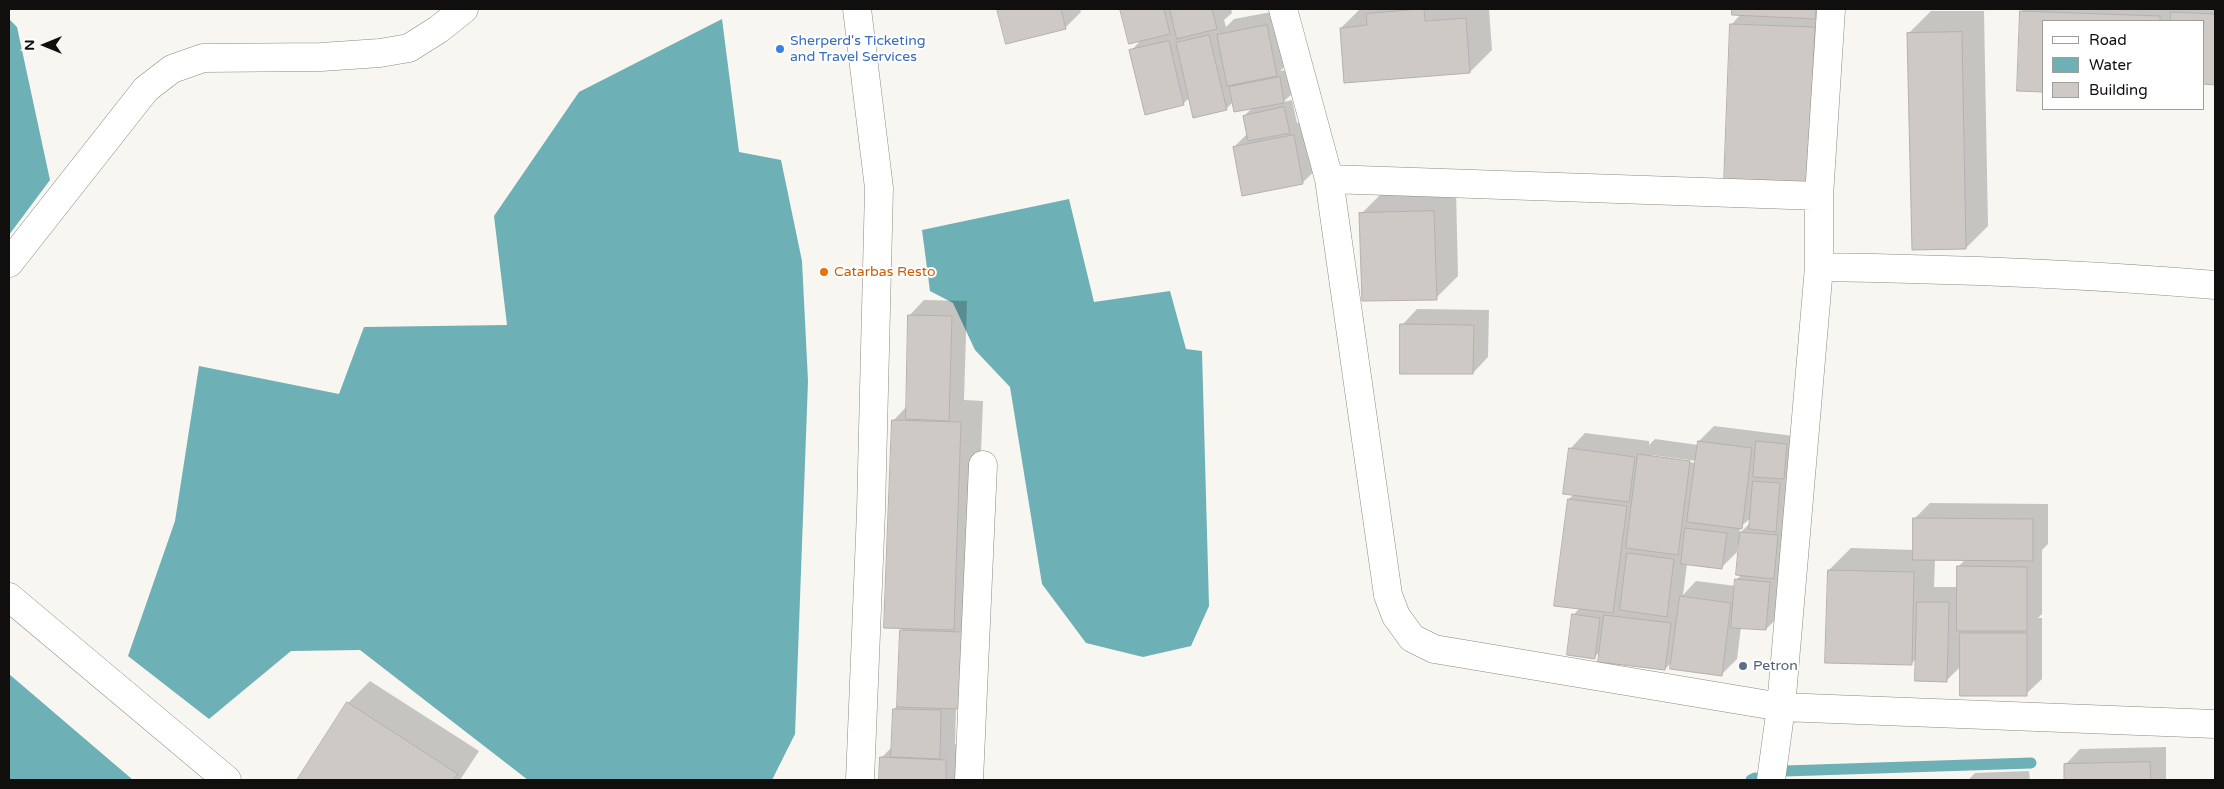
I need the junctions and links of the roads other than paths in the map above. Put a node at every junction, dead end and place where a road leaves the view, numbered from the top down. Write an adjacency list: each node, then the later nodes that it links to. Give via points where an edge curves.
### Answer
1 (464, 9): 7 (street, via 409,48 322,57 203,58 172,69 146,89)
2 (857, 9): 15 (street, via 879,188)
3 (1283, 9): 5 (street)
4 (1831, 9): 6 (street)
5 (1329, 179): 6 (street); 12 (street, via 1388,595 1396,616 1412,638 1434,649)
6 (1819, 196): 8 (street)
7 (9, 263)
8 (1819, 267): 9 (street, via 2112,277); 12 (street)
9 (2215, 285)
10 (983, 465): 16 (street)
11 (9, 597): 14 (street)
12 (1781, 707): 13 (street); 17 (street)
13 (2215, 724)
14 (227, 780)
15 (860, 780)
16 (969, 780)
17 (1771, 780)

